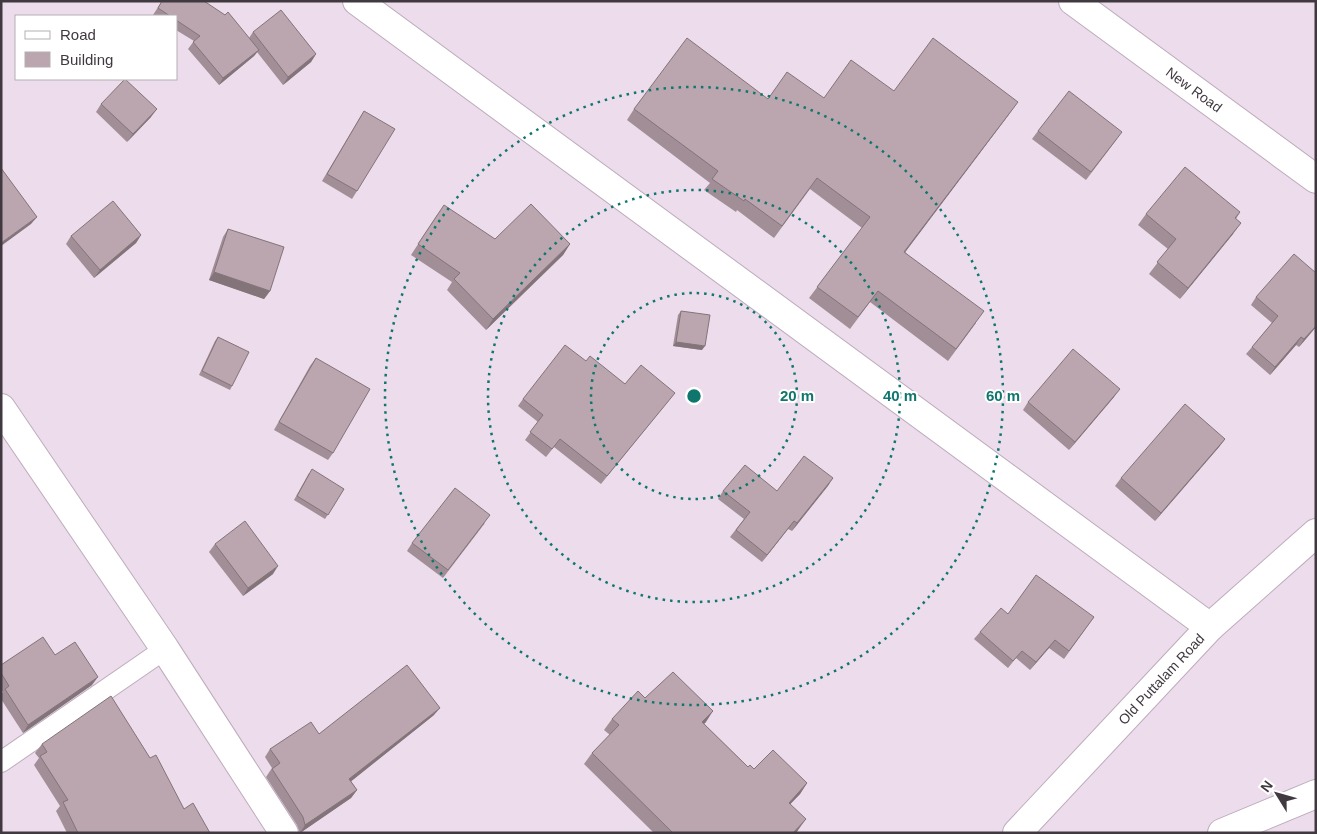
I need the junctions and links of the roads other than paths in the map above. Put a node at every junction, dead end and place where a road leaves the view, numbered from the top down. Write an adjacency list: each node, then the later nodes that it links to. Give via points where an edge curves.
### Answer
1 (357, 1): 6 (street)
2 (1072, 1): 3 (street, New Road)
3 (1316, 179)
4 (1, 408): 7 (street)
5 (1316, 533): 6 (street, Old Puttalam Road)
6 (1210, 628): 11 (street, Old Puttalam Road)
7 (165, 649): 8 (lane); 10 (street)
8 (1, 762)
9 (1316, 794): 12 (street)
10 (284, 833)
11 (1016, 833)
12 (1222, 833)

